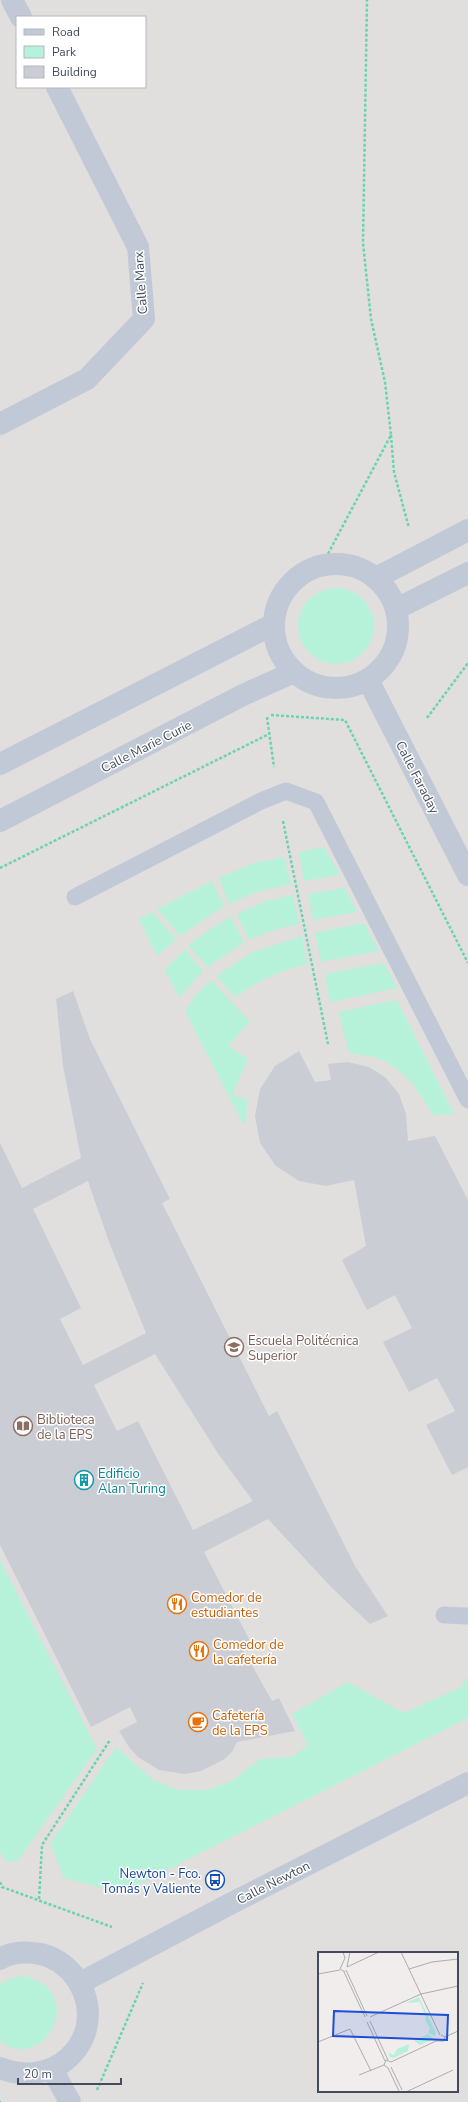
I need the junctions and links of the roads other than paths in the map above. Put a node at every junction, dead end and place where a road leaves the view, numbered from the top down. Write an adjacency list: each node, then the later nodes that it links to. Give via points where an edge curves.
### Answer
1 (12, 0): 2 (street)
2 (20, 16)
3 (58, 88): 4 (street, Calle Marx, via 138,247 144,319 87,379)
4 (0, 424)
5 (468, 530): 7 (street)
6 (468, 573): 8 (street)
7 (376, 578): 8 (street, via 388,592); 9 (street, via 359,568 340,564 302,574 287,587 277,605)
8 (396, 609): 11 (street, via 398,629 394,649 383,666)
9 (274, 624): 10 (street, via 276,641 283,658); 12 (street)
10 (294, 672): 11 (street, via 327,688 348,687); 13 (street, Calle Marie Curie, via 243,695)
11 (368, 680): 14 (street, Calle Faraday)
12 (0, 764)
13 (0, 821)
14 (468, 875)
15 (75, 897): 16 (lane, via 286,791 316,802)
16 (468, 1100)
17 (444, 1615): 18 (lane)
18 (468, 1616)
19 (468, 1783): 21 (street, Calle Newton)
20 (0, 1959): 21 (street, via 6,1955 28,1952 48,1956 66,1966)
21 (80, 1983): 23 (street, via 87,2002 87,2023 81,2042 69,2058)
22 (0, 2068): 23 (street, via 13,2073 33,2075)
23 (52, 2069): 24 (street)
24 (70, 2102)

